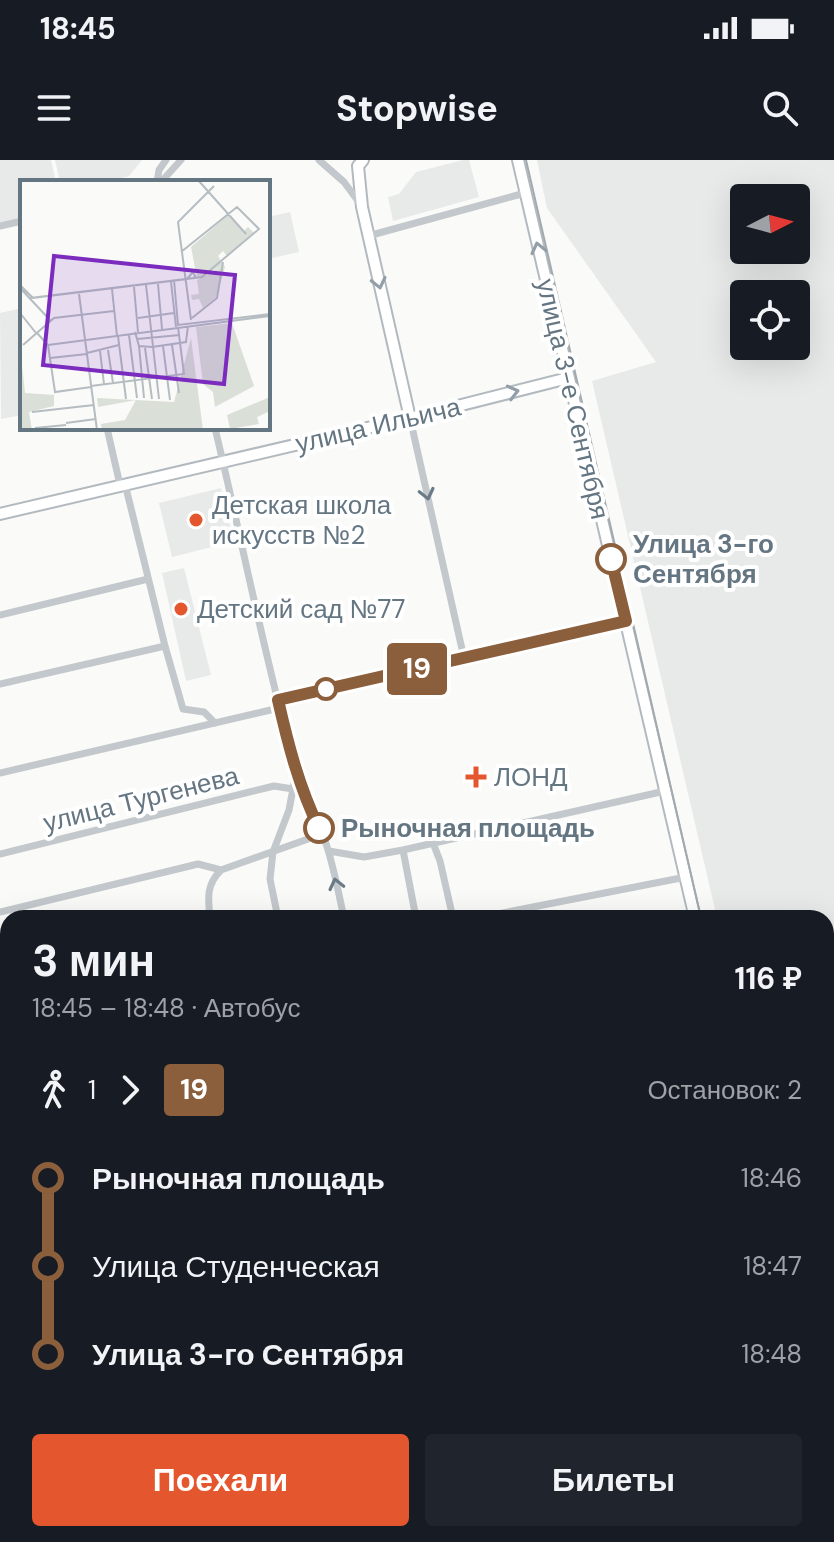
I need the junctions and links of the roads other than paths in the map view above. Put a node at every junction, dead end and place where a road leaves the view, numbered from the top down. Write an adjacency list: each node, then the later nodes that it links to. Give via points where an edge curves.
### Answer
1 (166, 160): 6 (street)
2 (180, 160): 7 (street)
3 (319, 160): 8 (street)
4 (518, 160): 9 (street, улица 3-е Сентября)
5 (361, 163): 8 (street); 10 (street)
6 (159, 180)
7 (161, 180)
8 (344, 182): 10 (street)
9 (525, 193): 13 (street); 14 (street, улица 3-е Сентября, one-way to 9)
10 (362, 207): 13 (street)
11 (20, 221): 12 (street)
12 (0, 226)
13 (368, 236): 15 (street, one-way to 15)
14 (568, 378): 15 (street, улица Ильича, one-way to 14); 23 (street, улица 3-е Сентября)
15 (410, 418): 18 (street, улица Ильича); 25 (street, one-way to 25)
16 (108, 430): 19 (street)
17 (215, 430): 18 (street)
18 (223, 461): 19 (street, улица Ильича); 27 (street)
19 (123, 485): 20 (street, улица Ильича); 21 (street)
20 (0, 514)
21 (148, 579): 22 (street); 24 (street)
22 (0, 615)
23 (626, 621): 25 (street); 32 (street, улица 3-е Сентября)
24 (165, 646): 26 (street); 28 (street, via 183,709 204,712)
25 (464, 658): 27 (street)
26 (0, 684)
27 (278, 704): 28 (street); 29 (street)
28 (215, 723): 30 (street)
29 (296, 772): 31 (street); 33 (street)
30 (0, 773)
31 (293, 789): 37 (street); 38 (street, улица Тургенева, via 274,786)
32 (665, 791): 34 (street); 40 (street, улица 3-е Сентября)
33 (322, 834): 36 (street); 37 (street)
34 (433, 843): 35 (street); 46 (street)
35 (403, 850): 36 (street, via 364,857); 45 (street)
36 (329, 851): 44 (street, one-way to 36)
37 (273, 852): 39 (street); 43 (street, via 270,879)
38 (0, 854)
39 (221, 870): 41 (street, via 198,864); 42 (street, via 212,880)
40 (686, 877): 47 (street); 48 (street, улица 3-е Сентября)
41 (8, 910)
42 (209, 910)
43 (276, 910)
44 (342, 910)
45 (414, 910)
46 (451, 910)
47 (518, 910)
48 (693, 910)

